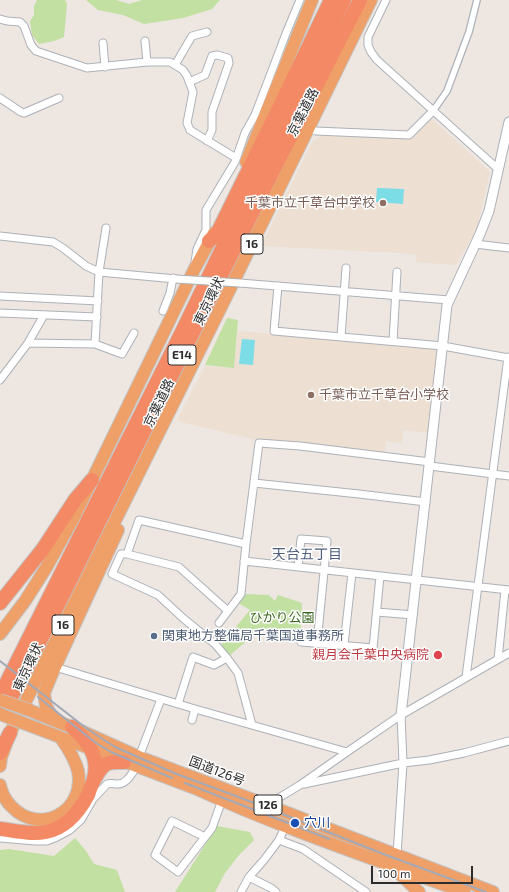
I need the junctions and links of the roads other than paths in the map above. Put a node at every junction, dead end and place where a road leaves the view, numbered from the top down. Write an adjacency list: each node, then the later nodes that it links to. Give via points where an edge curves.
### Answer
1 (300, 0): 23 (street)
2 (312, 0): 27 (highway, 東京環状, via 237,186)
3 (331, 0): 27 (highway, via 217,234)
4 (344, 0): 84 (highway, 京葉道路 / E14)
5 (360, 0): 91 (highway, 京葉道路 / E14)
6 (371, 0): 58 (highway, 東京環状 / 16)
7 (386, 0): 19 (street, via 368,37 371,52)
8 (477, 0): 19 (street, via 469,32 447,91)
9 (0, 19): 15 (street, via 20,22 36,51 87,68)
10 (207, 32): 14 (street, via 192,36)
11 (145, 41): 13 (street)
12 (103, 43): 15 (street)
13 (147, 62): 14 (street, via 170,62); 15 (street)
14 (175, 65): 16 (street, via 183,70)
15 (105, 67)
16 (189, 82): 22 (street, via 193,92 187,123 190,130); 22 (street, via 205,75 212,56 228,58 229,63 212,112 212,130)
17 (0, 98): 18 (street, via 24,112)
18 (59, 98)
19 (433, 111): 21 (street, via 409,135); 24 (street)
20 (509, 122): 24 (street)
21 (316, 131)
22 (207, 141): 23 (street)
23 (236, 158): 31 (street, via 206,210 206,230 197,249)
24 (498, 169): 28 (street, via 489,211)
25 (106, 228): 32 (street)
26 (0, 236): 32 (street, via 53,242 86,266)
27 (209, 242): 31 (highway, 東京環状)
28 (475, 244): 29 (street); 39 (street)
29 (509, 248)
30 (346, 268): 36 (street)
31 (194, 270): 56 (highway, 東京環状)
32 (99, 272): 34 (street); 40 (street)
33 (398, 272): 38 (street)
34 (174, 279): 35 (street, bridge); 41 (street)
35 (278, 286): 36 (street); 46 (street, via 274,331)
36 (344, 292): 38 (street); 46 (street)
37 (0, 296): 40 (street)
38 (396, 296): 39 (street); 47 (street)
39 (449, 300): 50 (street)
40 (98, 301): 44 (street)
41 (163, 311)
42 (0, 313): 43 (street)
43 (44, 315): 44 (street); 48 (street)
44 (97, 317): 49 (street)
45 (134, 333): 49 (street, via 122,354)
46 (341, 336): 47 (street)
47 (393, 341): 50 (street)
48 (28, 343): 49 (street); 52 (street)
49 (95, 344)
50 (443, 346): 51 (street); 53 (street)
51 (508, 358): 54 (street)
52 (0, 380)
53 (430, 464): 54 (street); 57 (street, via 300,446 259,443); 59 (street)
54 (492, 474): 55 (street); 68 (street)
55 (509, 476)
56 (92, 480): 70 (highway, via 75,500 43,549); 75 (highway, 東京環状, via 46,568)
57 (254, 483): 59 (street); 60 (street)
58 (132, 486): 82 (highway, via 132,498); 95 (highway, 東京環状 / 16)
59 (426, 502): 67 (street)
60 (246, 544): 61 (street, via 139,520); 62 (street)
61 (127, 554): 71 (street, via 179,567); 80 (street, via 121,554 112,574 158,595 184,620 215,644)
62 (244, 561): 63 (street); 71 (street, via 241,594)
63 (298, 567): 64 (street); 64 (street, via 301,539 327,541)
64 (324, 570): 65 (street); 77 (street)
65 (352, 573): 66 (street); 78 (street)
66 (380, 576): 67 (street); 72 (street)
67 (417, 580): 68 (street); 73 (street)
68 (478, 587): 69 (street); 83 (street)
69 (507, 590): 81 (street)
70 (0, 603)
71 (228, 611): 74 (street)
72 (377, 612): 73 (street); 78 (street, via 373,648)
73 (413, 615): 90 (street)
74 (219, 623)
75 (0, 634)
76 (301, 642): 77 (street)
77 (317, 643): 78 (street)
78 (344, 645)
79 (509, 653): 81 (street)
80 (227, 658): 87 (street, via 214,665 193,657); 94 (street, via 238,673)
81 (498, 659): 83 (street)
82 (55, 667): 85 (street); 93 (highway, via 44,693 46,706 52,716)
83 (466, 677): 90 (street)
84 (0, 696)
85 (162, 699): 87 (street); 101 (street)
86 (0, 700): 93 (highway, 国道126号 / 126, bridge)
87 (178, 704): 88 (street)
88 (195, 709): 92 (street); 94 (street)
89 (0, 714): 96 (highway, bridge)
90 (401, 715): 99 (street); 102 (street)
91 (0, 719)
92 (192, 720)
93 (65, 725): 98 (highway, via 85,739); 101 (highway, 国道126号 / 126)
94 (252, 725): 99 (street)
95 (10, 733): 100 (highway); 103 (highway, 東京環状 / 16)
96 (62, 738): 98 (highway, 国道126号 / 126); 105 (highway, via 75,762 79,779 77,795 62,813 46,820 25,817 6,801)
97 (509, 741): 102 (street, via 464,753)
98 (91, 749): 101 (highway, 国道126号 / 126); 104 (highway, via 96,767)
99 (347, 752): 106 (street)
100 (0, 753)
101 (133, 762): 104 (highway, via 107,763 102,766); 107 (highway, 国道126号 / 126); 108 (highway, 国道126号 / 126); 112 (street, via 129,778 123,783 107,784 81,820 70,830 47,841)
102 (403, 763): 106 (street); 114 (street)
103 (0, 766)
104 (94, 781): 110 (highway, via 81,807 66,824 46,832 32,834)
105 (0, 785)
106 (300, 785): 108 (street)
107 (222, 800): 109 (highway, 国道126号 / 126); 111 (street, via 212,828)
108 (267, 805): 114 (highway, 国道126号 / 126)
109 (285, 827): 113 (street); 115 (highway, 国道126号 / 126)
110 (0, 829)
111 (205, 837): 111 (street, via 178,872 155,855 172,821)
112 (0, 838)
113 (280, 840): 116 (street); 119 (street, via 303,849)
114 (397, 855): 122 (highway, 国道126号 / 126)
115 (397, 868): 120 (highway); 121 (highway, 国道126号 / 126)
116 (249, 877): 117 (street); 118 (street)
117 (241, 892)
118 (276, 892)
119 (366, 892)
120 (419, 892)
121 (464, 892)
122 (493, 892)

